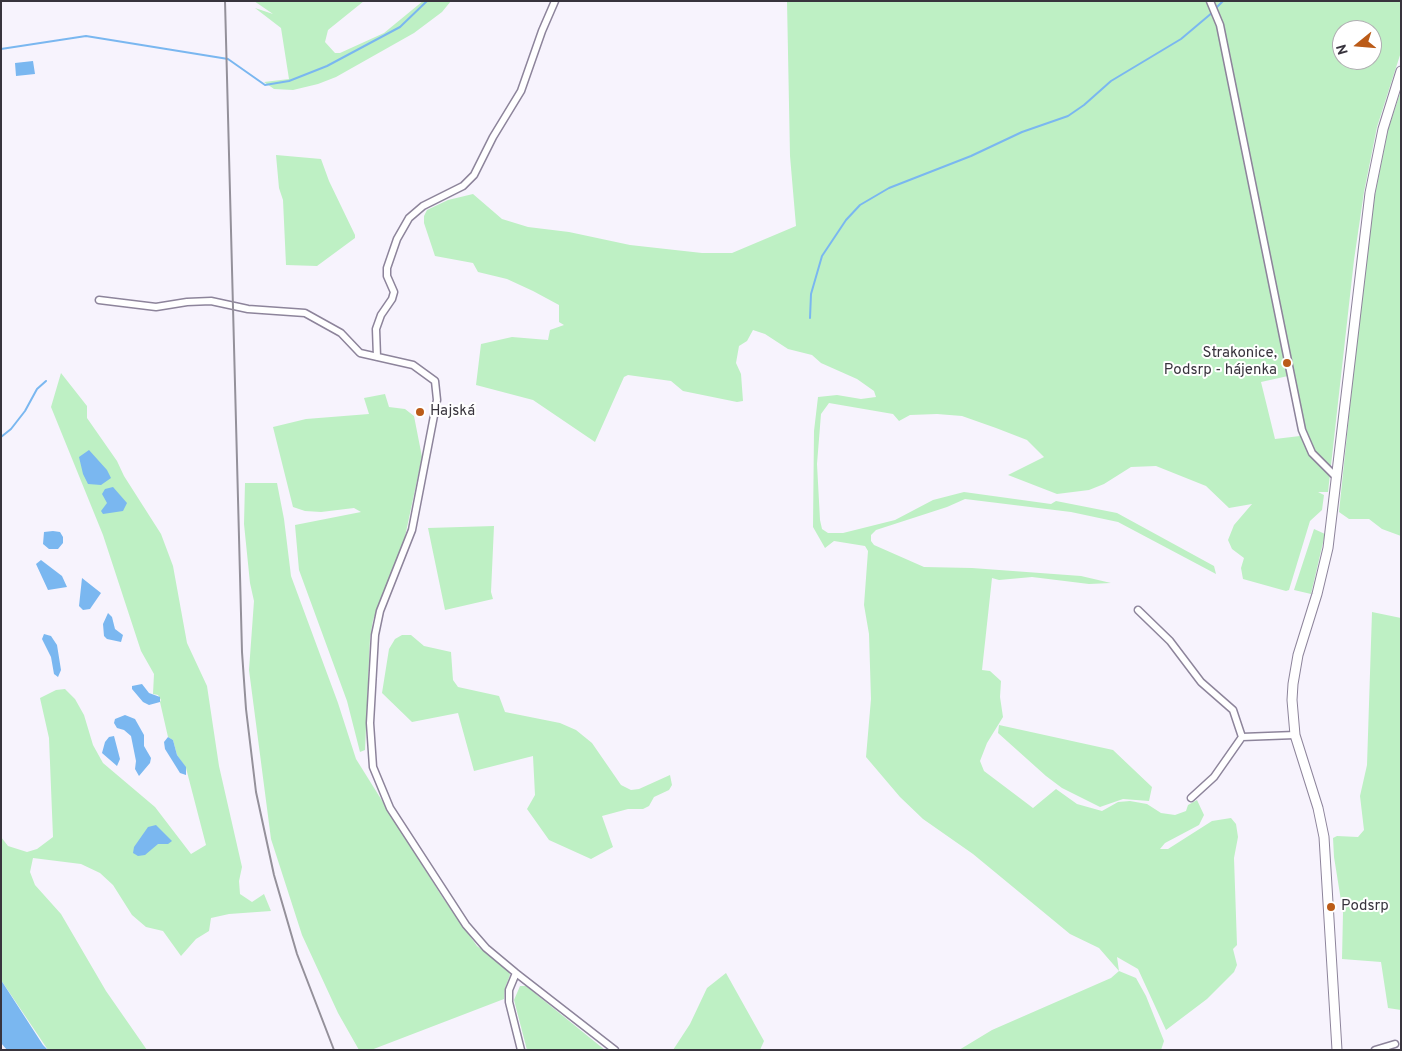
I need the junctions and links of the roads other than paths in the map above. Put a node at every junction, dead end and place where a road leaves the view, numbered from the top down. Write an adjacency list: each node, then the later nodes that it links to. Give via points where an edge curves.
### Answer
1 (555, 1): 5 (street, via 521,92 493,136 474,175 463,186 423,206 409,218 397,239 387,268 394,292 376,329)
2 (1210, 1): 6 (street, via 1220,25 1302,430 1312,452)
3 (1401, 71): 6 (main road, via 1383,129 1370,193)
4 (99, 300): 5 (street, via 156,307 211,301 248,309 305,313 341,333 360,353)
5 (377, 357): 11 (street, via 413,365 426,373 435,381 437,400 412,530 380,611 375,635 370,723 373,767 390,808 466,925 486,948)
6 (1336, 477): 8 (main road, via 1324,564 1293,684)
7 (1138, 610): 9 (street, via 1170,641 1201,682 1232,710)
8 (1296, 735): 9 (street); 15 (main road, via 1324,837)
9 (1242, 737): 10 (street, via 1214,776)
10 (1191, 798)
11 (516, 973): 13 (street, via 508,990); 14 (street)
12 (1395, 1044): 16 (street)
13 (521, 1050)
14 (615, 1050)
15 (1337, 1050)
16 (1375, 1050)

